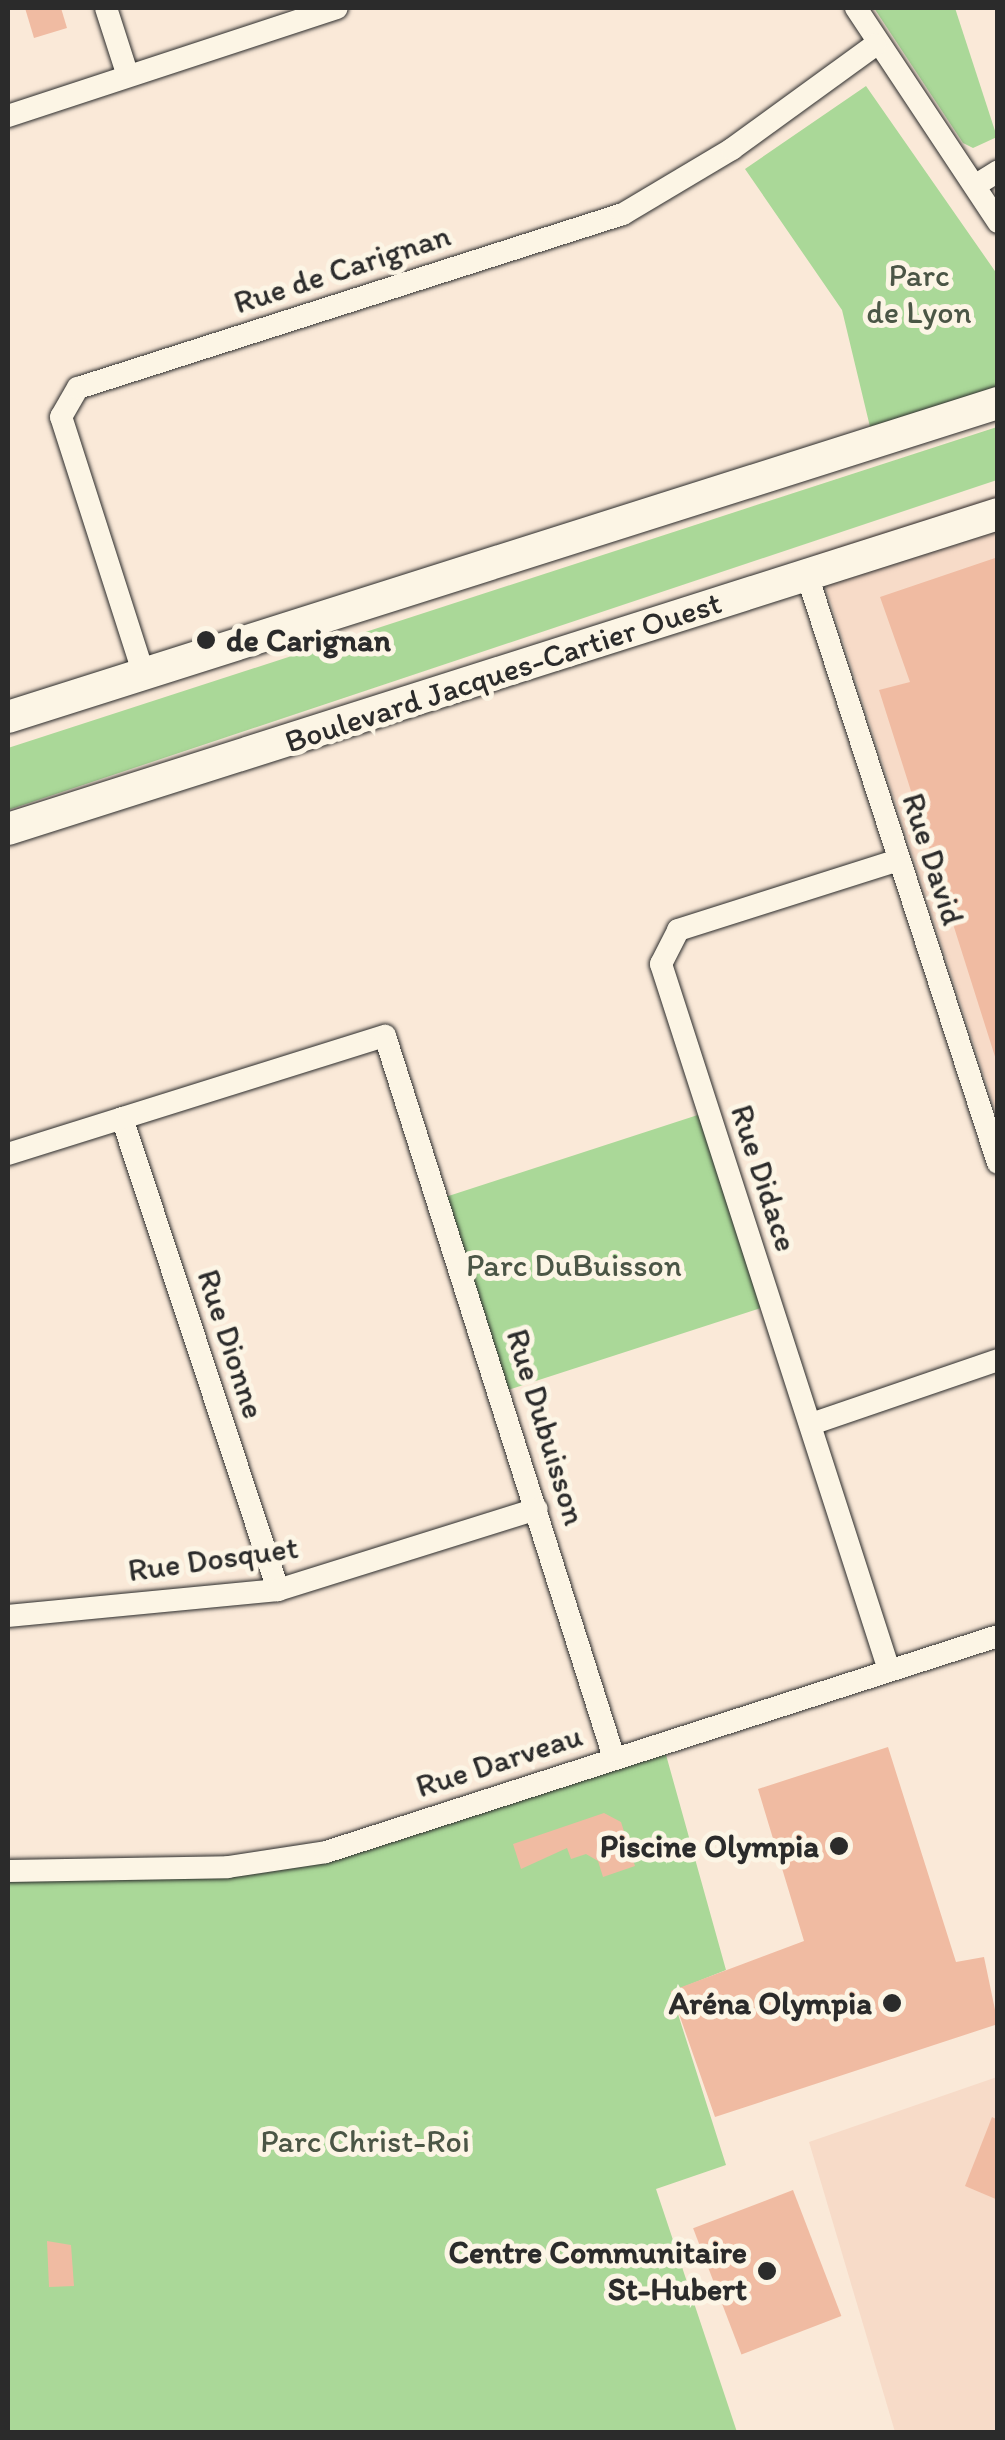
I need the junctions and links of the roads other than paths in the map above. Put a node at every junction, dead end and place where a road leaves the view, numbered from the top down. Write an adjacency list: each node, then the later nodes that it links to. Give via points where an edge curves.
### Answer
1 (106, 8): 5 (street)
2 (337, 8): 5 (street)
3 (856, 8): 4 (street)
4 (875, 46): 8 (street); 13 (street, Rue de Carignan, via 759,131 624,214 78,388 61,418)
5 (128, 76): 6 (street)
6 (8, 116)
7 (998, 170): 8 (street)
8 (976, 185): 9 (street)
9 (998, 222)
10 (998, 403): 13 (main road)
11 (998, 514): 12 (main road, Boulevard Jacques-Cartier Ouest)
12 (807, 575): 15 (main road, Boulevard Jacques-Cartier Ouest); 16 (street, Rue David)
13 (142, 672): 14 (main road)
14 (8, 717)
15 (8, 829)
16 (899, 860): 19 (street, Rue David); 21 (street, Rue Didace, via 678,930 661,964)
17 (122, 1118): 18 (street, Rue Dubuisson); 22 (street, Rue Dubuisson, via 384,1036); 23 (street, Rue Dionne)
18 (8, 1154)
19 (998, 1163)
20 (998, 1360): 21 (street)
21 (814, 1423): 26 (street, Rue Didace)
22 (537, 1509): 23 (street, Rue Dosquet); 27 (street, Rue Dubuisson)
23 (278, 1590): 24 (street, Rue Dosquet)
24 (8, 1616)
25 (998, 1636): 26 (street, Rue Darveau)
26 (889, 1670): 27 (street, Rue Darveau)
27 (614, 1758): 28 (street, Rue Darveau, via 326,1852 228,1867)
28 (8, 1871)

